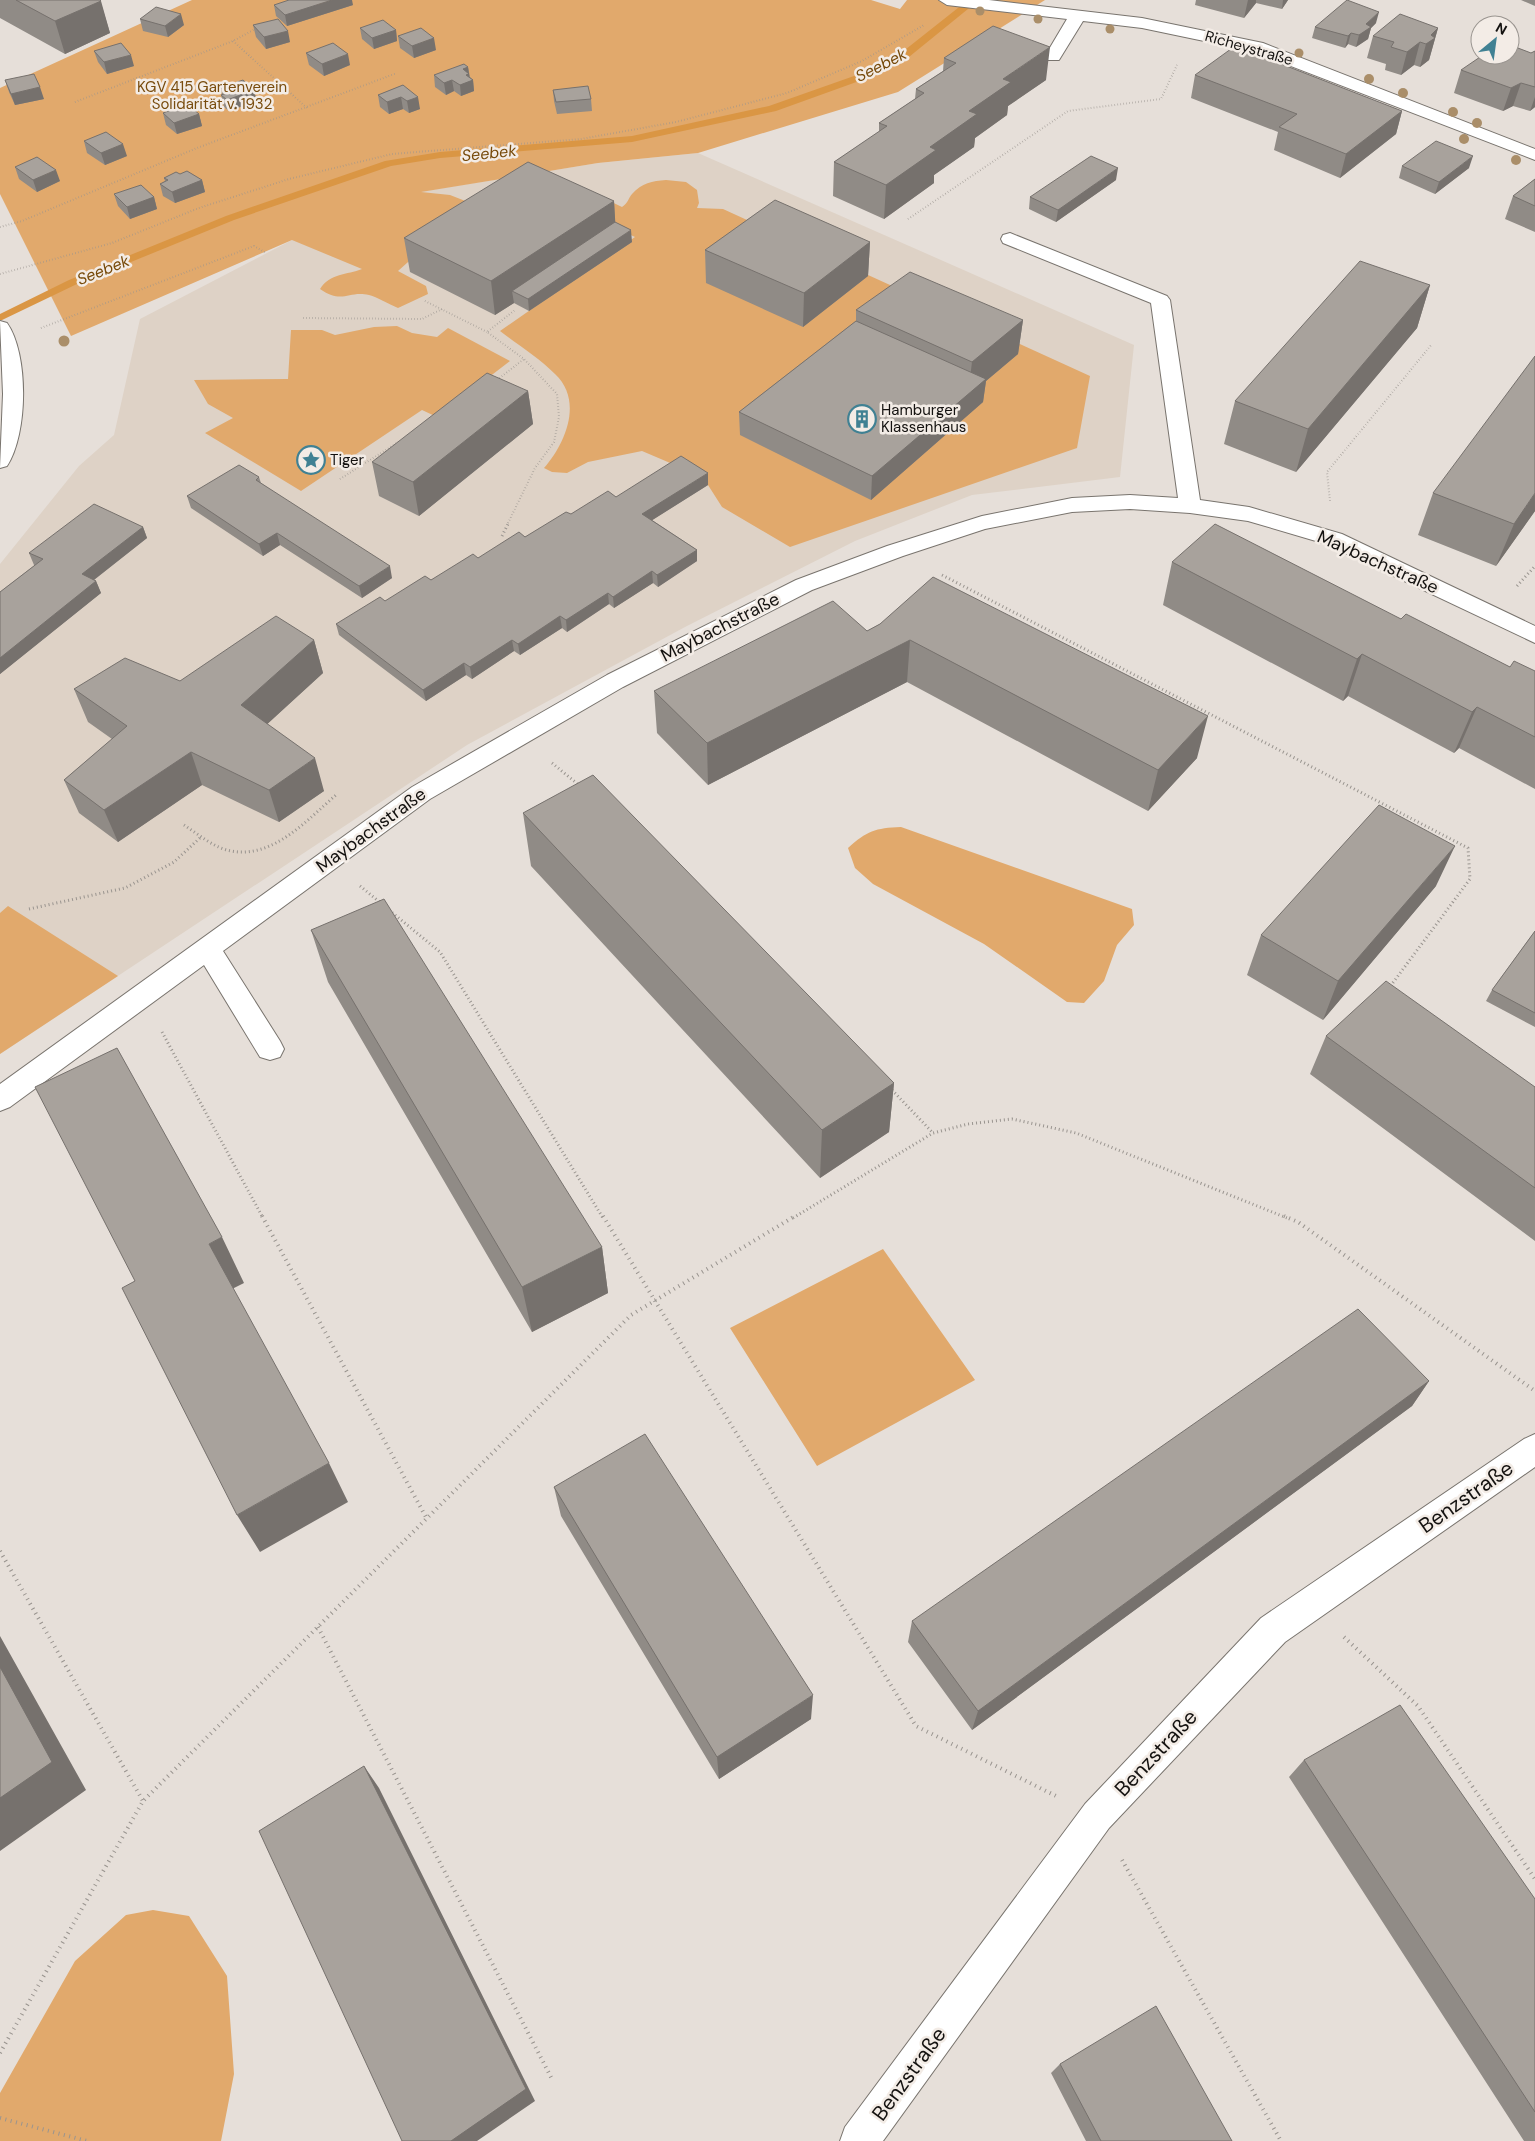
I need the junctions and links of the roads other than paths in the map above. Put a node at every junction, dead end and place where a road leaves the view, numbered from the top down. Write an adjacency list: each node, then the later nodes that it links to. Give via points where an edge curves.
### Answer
1 (947, 0): 2 (street, Richeystraße)
2 (957, 0): 3 (street, Richeystraße)
3 (1078, 15): 4 (street); 5 (street, Richeystraße, via 1193,32 1257,47)
4 (1053, 56)
5 (1535, 155)
6 (1010, 239): 9 (street, via 1160,300)
7 (3, 334): 8 (street, via 14,393 12,418)
8 (0, 461)
9 (1190, 506): 10 (street, Maybachstraße, via 1249,514 1334,539); 11 (street, Maybachstraße, via 1130,502 1072,505 999,519 895,551 804,585 615,681 421,793)
10 (1535, 635)
11 (208, 949): 12 (street); 13 (street, Maybachstraße)
12 (270, 1050)
13 (0, 1100)
14 (1535, 1449): 15 (street, Benzstraße, via 1273,1630 1097,1816)
15 (859, 2141)

